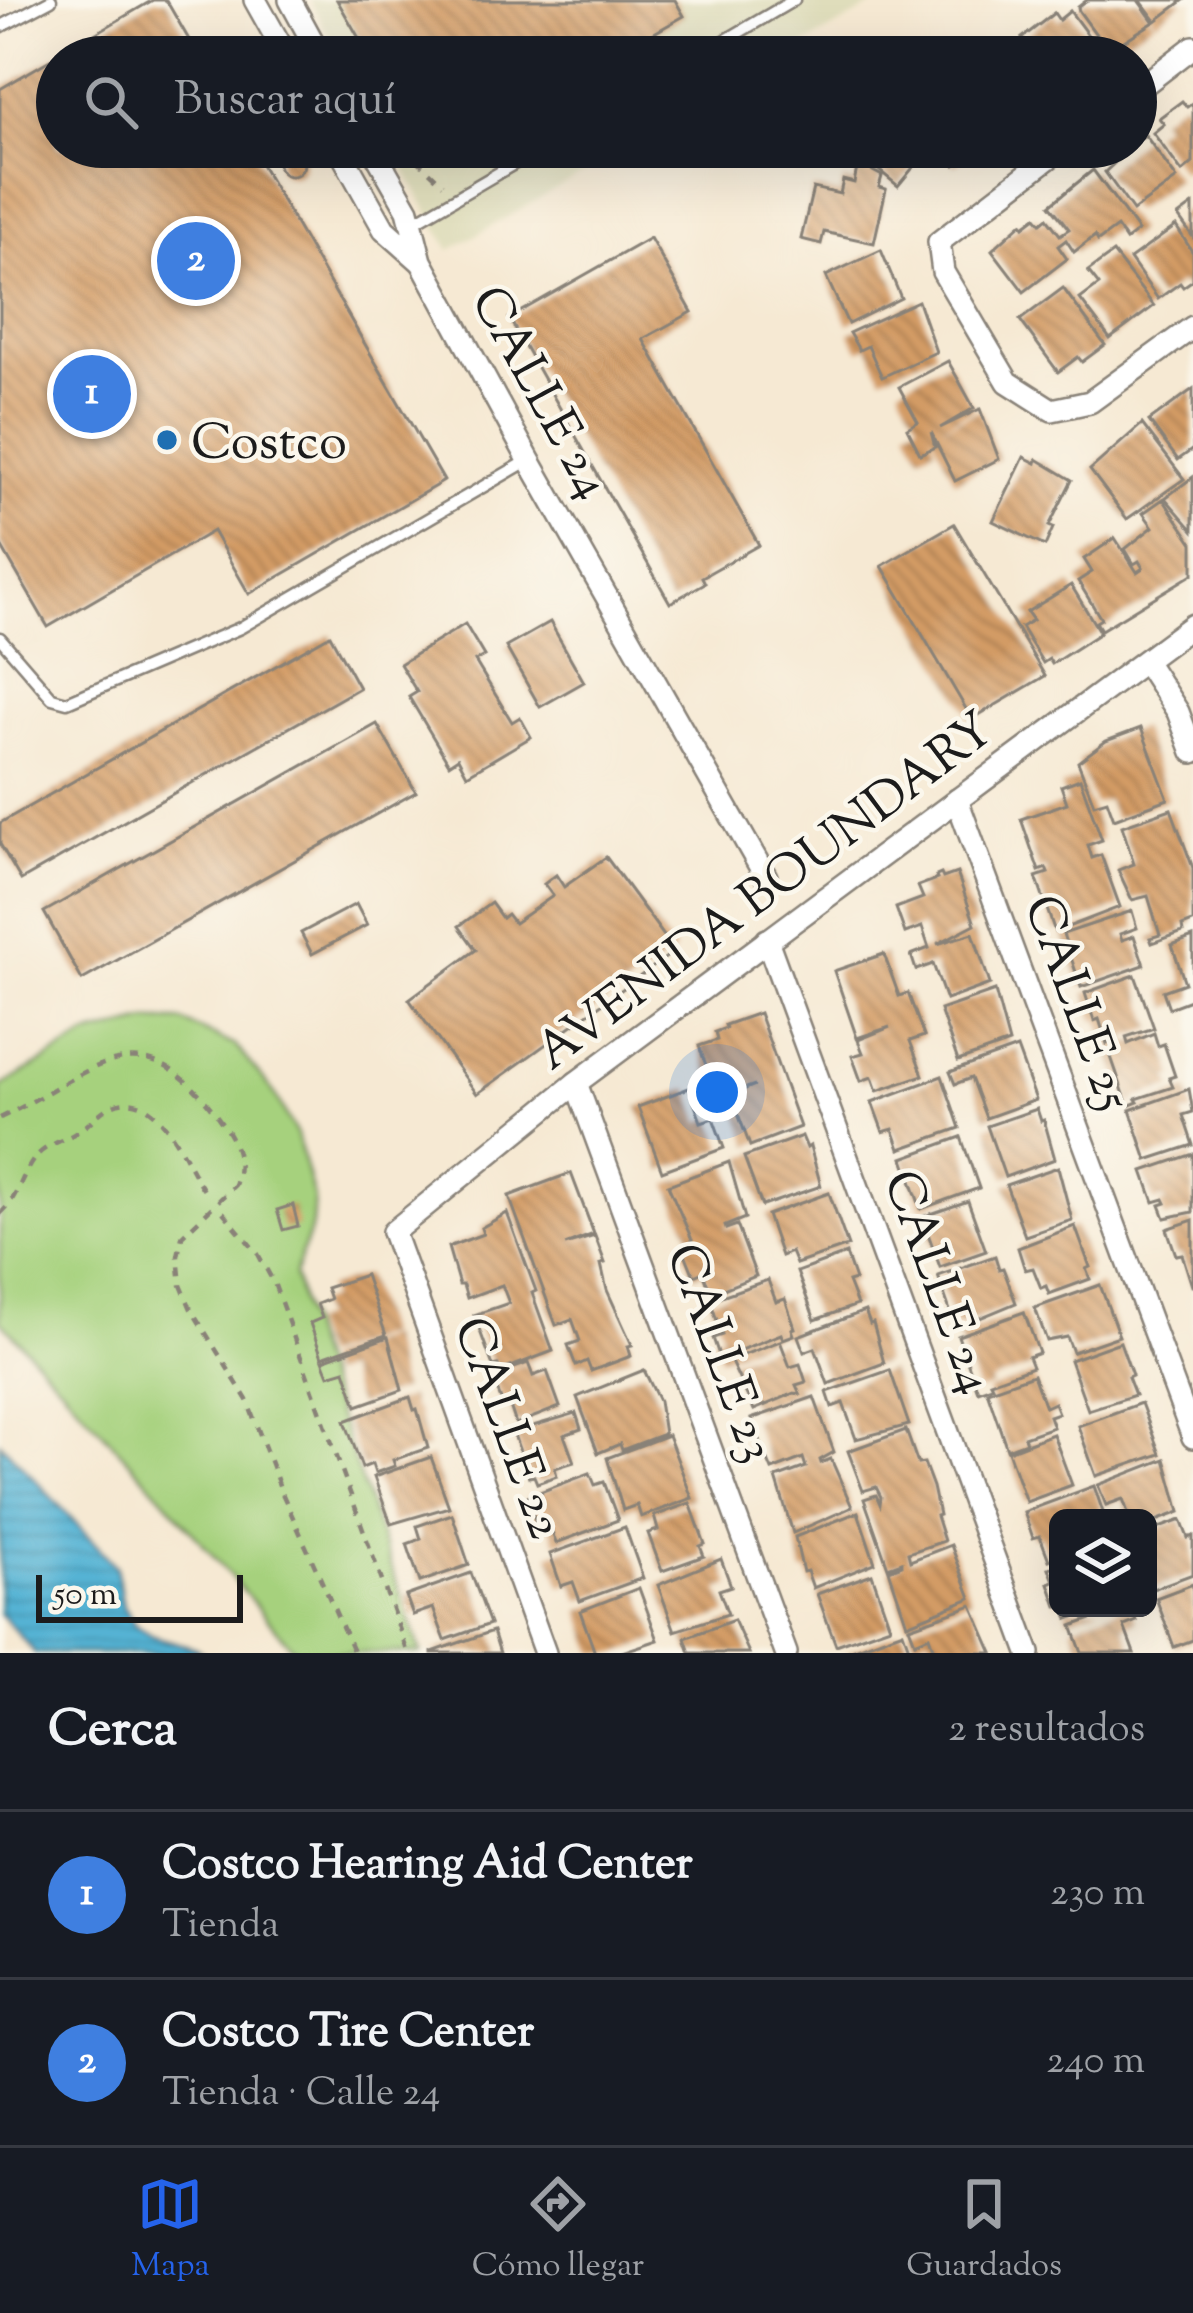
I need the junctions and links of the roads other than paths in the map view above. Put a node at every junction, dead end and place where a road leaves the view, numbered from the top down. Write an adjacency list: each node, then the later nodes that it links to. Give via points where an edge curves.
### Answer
1 (51, 0): 5 (lane)
2 (255, 0): 6 (street)
3 (290, 0): 7 (street)
4 (794, 0): 8 (lane)
5 (0, 27)
6 (275, 36)
7 (310, 36)
8 (733, 36)
9 (1193, 47): 10 (street)
10 (1157, 75)
11 (350, 168): 15 (street, CALLE 24, via 384,229)
12 (384, 168): 15 (street, CALLE 24, via 408,210)
13 (507, 168): 15 (lane)
14 (1036, 168): 16 (street, via 939,242 943,272 1008,382 1052,410 1090,402)
15 (402, 230): 17 (street, CALLE 24)
16 (1193, 326)
17 (529, 460): 19 (lane, via 239,628 67,702 52,698); 23 (street, CALLE 24)
18 (1193, 625): 20 (street, AVENIDA BOUNDARY)
19 (0, 638)
20 (1144, 661): 21 (street); 22 (street, AVENIDA BOUNDARY)
21 (1193, 752)
22 (957, 800): 24 (street, AVENIDA BOUNDARY); 27 (street, CALLE 25)
23 (766, 877)
24 (767, 940): 25 (street, AVENIDA BOUNDARY); 30 (street, CALLE 24)
25 (576, 1083): 26 (street, AVENIDA BOUNDARY); 29 (street, CALLE 23)
26 (393, 1232): 28 (street, CALLE 22)
27 (1193, 1437)
28 (545, 1653)
29 (786, 1653)
30 (1030, 1653)

